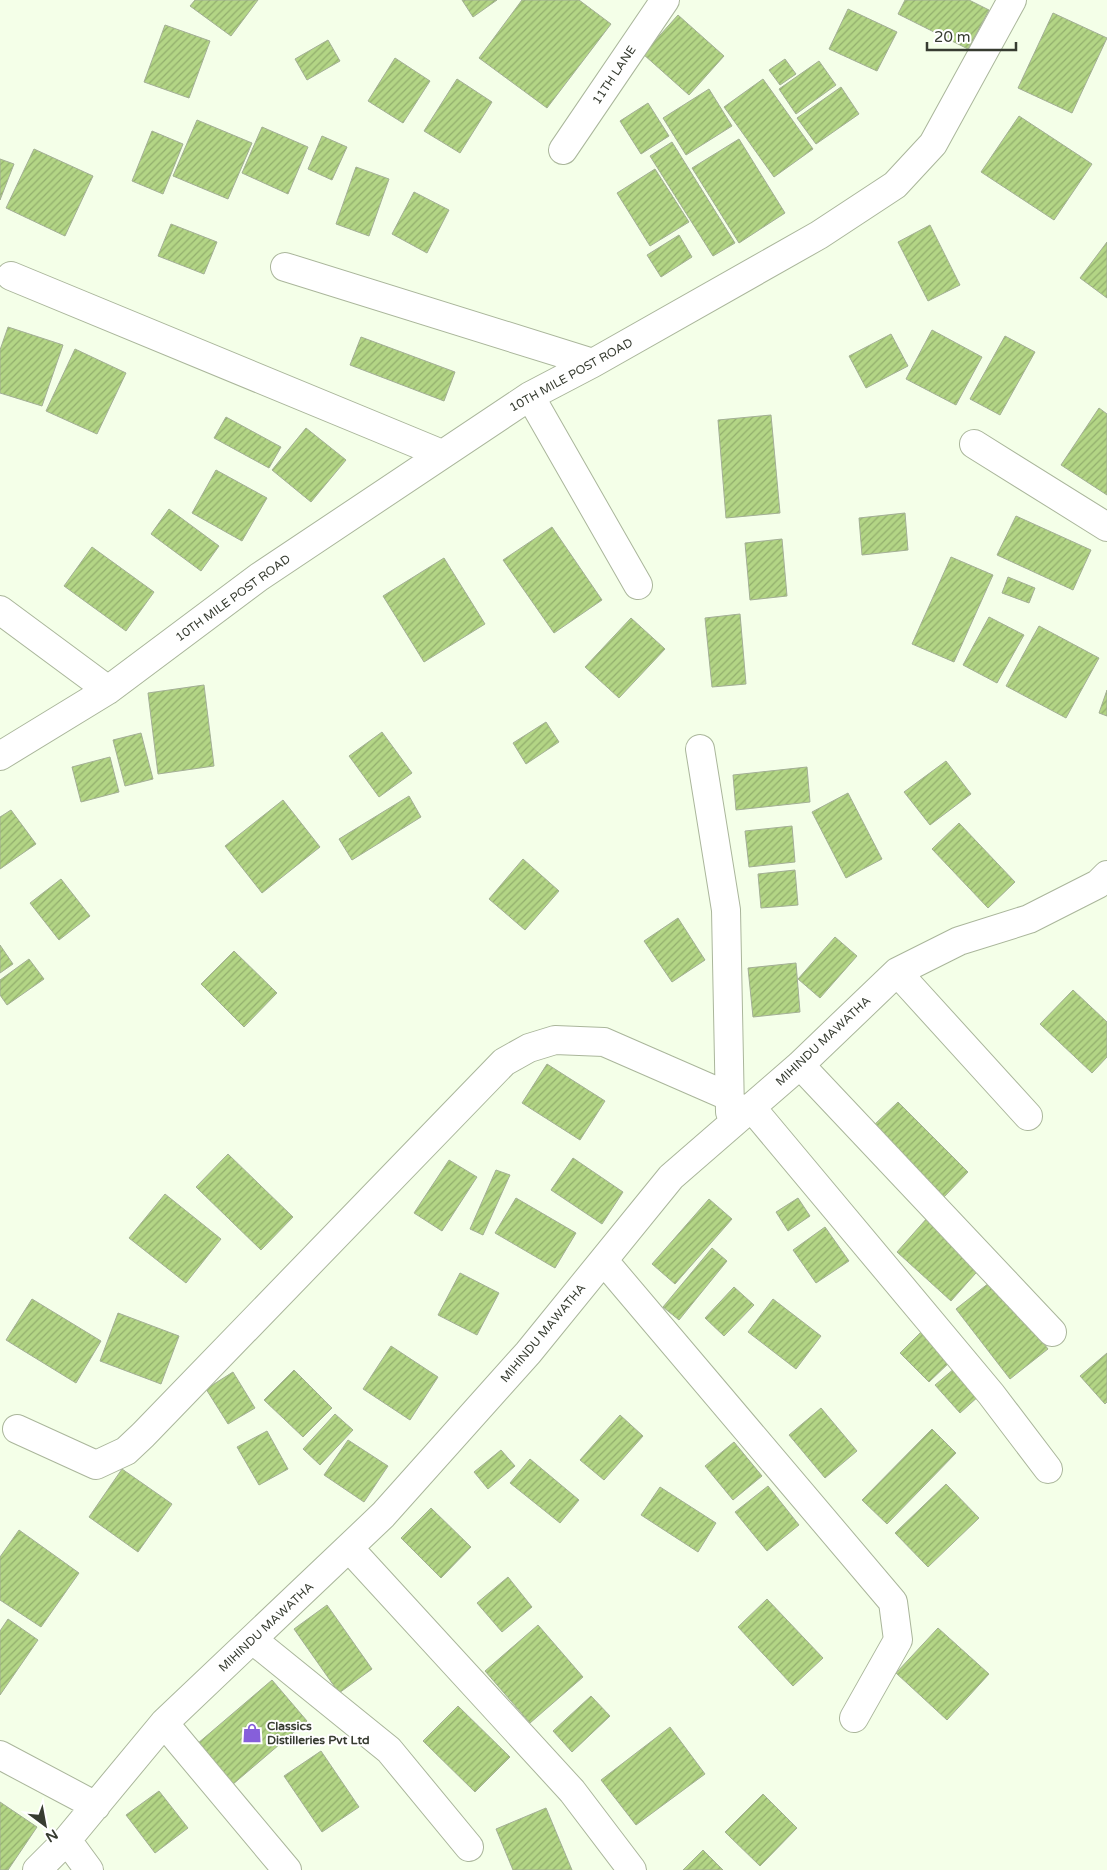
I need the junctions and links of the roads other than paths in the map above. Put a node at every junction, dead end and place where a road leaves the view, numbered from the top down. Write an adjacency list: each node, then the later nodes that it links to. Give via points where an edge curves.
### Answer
1 (665, 0): 3 (street, 11TH LANE)
2 (1012, 0): 6 (street, 10TH MILE POST ROAD, via 933,144 895,185 819,236)
3 (563, 150)
4 (285, 267): 6 (street)
5 (11, 276): 9 (street)
6 (593, 363): 7 (street, 10TH MILE POST ROAD)
7 (530, 396): 9 (street, 10TH MILE POST ROAD); 11 (street)
8 (974, 444): 10 (street)
9 (442, 454): 13 (street, 10TH MILE POST ROAD, via 259,577)
10 (1107, 527)
11 (638, 586)
12 (0, 610): 13 (street)
13 (108, 690): 15 (street, 10TH MILE POST ROAD)
14 (700, 748): 19 (street, via 726,910)
15 (0, 756)
16 (1107, 875): 17 (street, MIHINDU MAWATHA, via 1098,884 1029,919 959,941)
17 (897, 972): 18 (street, MIHINDU MAWATHA); 20 (street)
18 (800, 1065): 19 (street, MIHINDU MAWATHA); 22 (street)
19 (740, 1102): 21 (street, MIHINDU MAWATHA, via 729,1125 671,1177); 23 (street, via 604,1042 555,1040 529,1048 504,1062 126,1450 96,1465); 24 (street, via 984,1386)
20 (1028, 1116)
21 (604, 1261): 25 (street, MIHINDU MAWATHA, via 528,1353); 27 (street, via 893,1602 898,1640)
22 (1052, 1332)
23 (17, 1429)
24 (1048, 1469)
25 (349, 1548): 26 (street, MIHINDU MAWATHA); 36 (street, via 572,1792)
26 (253, 1640): 28 (street, MIHINDU MAWATHA); 32 (street, via 389,1750)
27 (854, 1718)
28 (164, 1723): 30 (street, MIHINDU MAWATHA); 35 (street)
29 (0, 1755): 30 (street)
30 (96, 1806): 31 (street, MIHINDU MAWATHA)
31 (67, 1840): 33 (street, MIHINDU MAWATHA); 34 (street)
32 (469, 1847)
33 (37, 1870)
34 (89, 1870)
35 (287, 1870)
36 (632, 1870)

